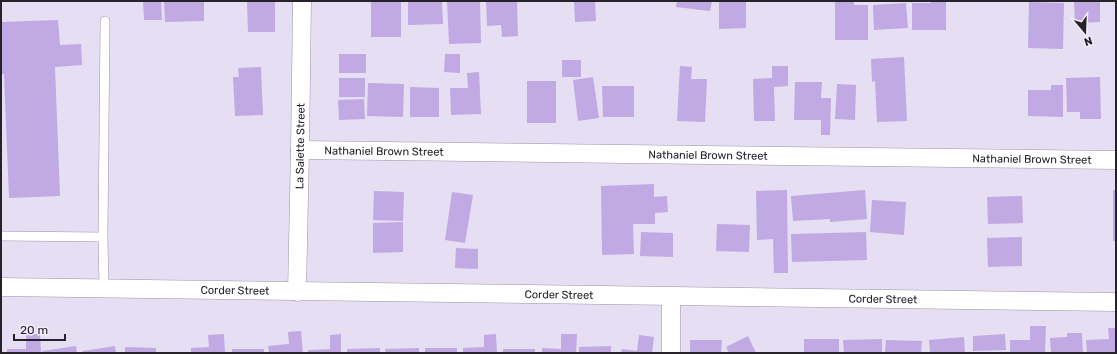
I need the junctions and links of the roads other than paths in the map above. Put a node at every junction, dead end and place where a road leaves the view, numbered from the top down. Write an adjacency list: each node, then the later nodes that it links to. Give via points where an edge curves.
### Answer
1 (302, 1): 3 (street, La Salette Street)
2 (105, 21): 6 (lane)
3 (300, 150): 4 (street, Nathaniel Brown Street); 9 (street, La Salette Street)
4 (1116, 160)
5 (1, 236): 6 (lane)
6 (103, 237): 8 (lane)
7 (1, 287): 8 (street, Corder Street)
8 (104, 288): 9 (street, Corder Street)
9 (297, 292): 10 (street, Corder Street)
10 (671, 297): 11 (street, Corder Street); 12 (street)
11 (1116, 302)
12 (671, 353)

